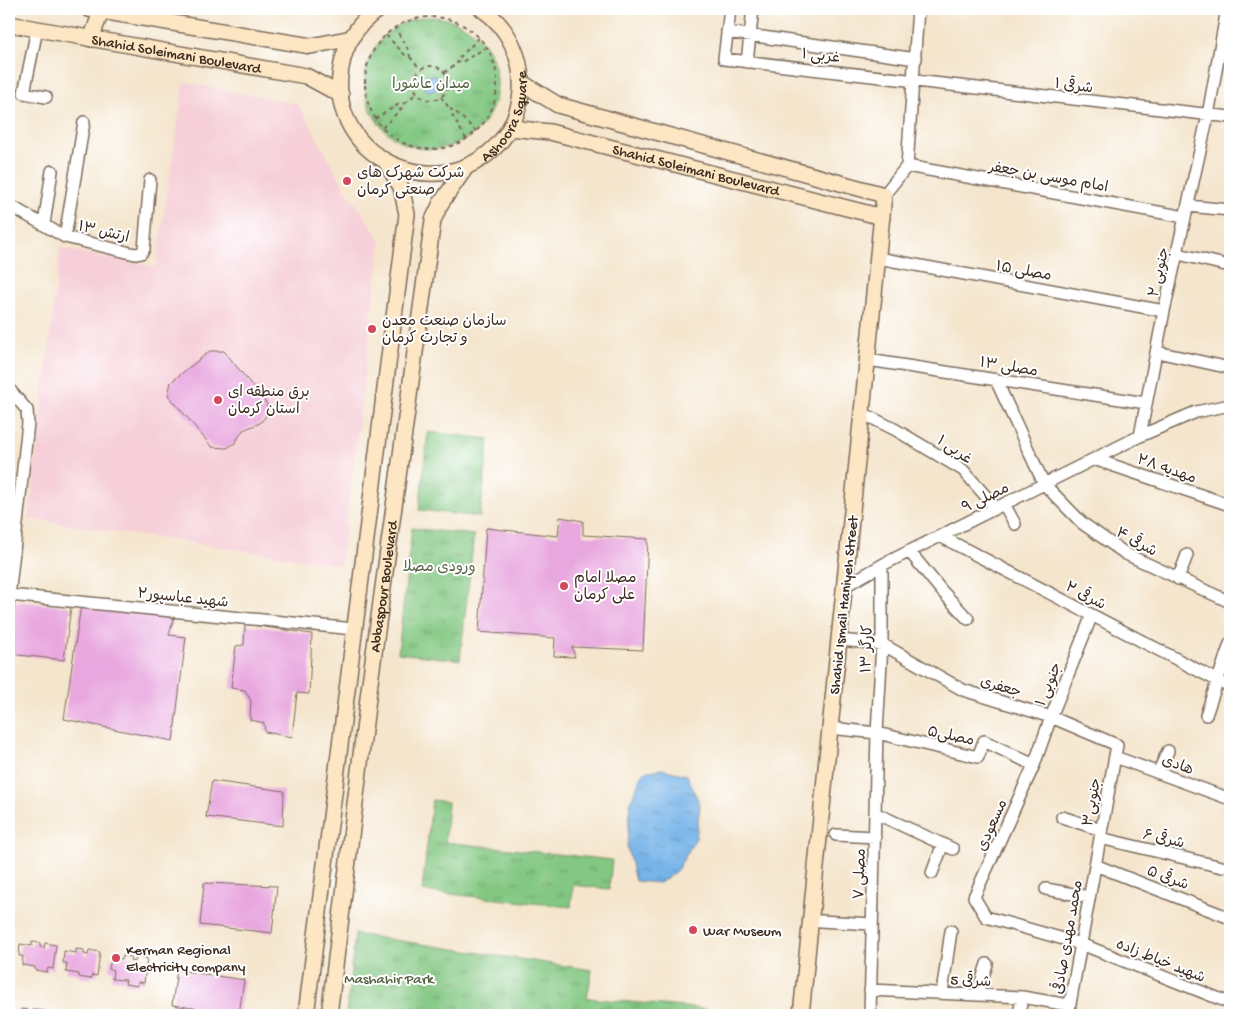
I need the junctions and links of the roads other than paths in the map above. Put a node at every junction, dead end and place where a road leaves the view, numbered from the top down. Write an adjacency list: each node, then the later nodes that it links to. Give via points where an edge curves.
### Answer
1 (97, 9): 9 (main road, Shahid Soleimani Boulevard); 15 (main road)
2 (163, 9): 9 (main road)
3 (378, 9): 14 (main road, Ashoora Square)
4 (484, 9): 19 (main road, Ashoora Square, via 509,38 518,59)
5 (730, 9): 12 (street)
6 (753, 9): 13 (street)
7 (918, 9): 16 (street)
8 (1227, 9): 22 (street, جنوبی ۲)
9 (175, 23): 14 (main road, Shahid Soleimani Boulevard, via 311,46)
10 (9, 24): 11 (main road, Shahid Soleimani Boulevard)
11 (37, 29): 15 (main road, Shahid Soleimani Boulevard); 21 (street, via 24,93)
12 (727, 32): 13 (street, ۱ غربی); 17 (street, ۱ غربی, via 724,59)
13 (749, 35): 16 (street, ۱ غربی); 17 (street)
14 (352, 38): 20 (main road, Ashoora Square, via 342,66)
15 (91, 39): 20 (main road, Shahid Soleimani Boulevard, via 306,76)
16 (916, 58): 18 (street)
17 (747, 62): 18 (street, ۱ غربی)
18 (914, 81): 22 (street, شرقی ۱); 27 (street)
19 (522, 83): 25 (main road, Ashoora Square, via 519,106); 31 (main road, Shahid Soleimani Boulevard, via 558,105)
20 (341, 95): 26 (main road, Ashoora Square, via 347,118 356,134 367,148)
21 (46, 97)
22 (1208, 116): 23 (street, شرقی ۱); 34 (street, جنوبی ۲)
23 (1230, 118)
24 (84, 122): 37 (street)
25 (510, 128): 28 (main road, Ashoora Square, via 491,151); 35 (main road, Shahid Soleimani Boulevard, via 550,132)
26 (386, 162): 28 (main road, Ashoora Square, via 408,171 431,174); 67 (main road, Abbaspour Boulevard, via 401,187 407,214)
27 (907, 166): 31 (street); 34 (street, امام موسی بن جعفر)
28 (466, 167): 74 (main road, Abbaspour Boulevard, via 433,220)
29 (52, 171): 36 (street)
30 (150, 180): 37 (street, ارتش ۱۳, via 141,253)
31 (884, 195): 35 (main road, Shahid Ismail Haniyeh Street)
32 (9, 205): 36 (street, ارتش ۱۳)
33 (1230, 210): 34 (street, امام موسی بن جعفر)
34 (1186, 211): 38 (street, جنوبی ۲)
35 (882, 217): 39 (main road, Shahid Ismail Haniyeh Street)
36 (44, 224): 37 (street, ارتش ۱۳)
37 (65, 237)
38 (1178, 254): 40 (street); 41 (street, جنوبی ۲)
39 (878, 258): 41 (street, مصلی ۱۵); 43 (main road, Shahid Ismail Haniyeh Street)
40 (1230, 266)
41 (1164, 311): 42 (street, جنوبی ۲)
42 (1157, 352): 44 (street); 47 (street, جنوبی ۲)
43 (868, 360): 45 (street, مصلی ۱۳); 49 (main road, Shahid Ismail Haniyeh Street)
44 (1230, 368)
45 (996, 380): 47 (street, مصلی ۱۳); 52 (street, ۴ شرقی)
46 (9, 389): 59 (street, via 27,410 28,422)
47 (1146, 402): 50 (street, جنوبی ۲)
48 (1230, 405): 50 (street, via 1196,412)
49 (862, 413): 54 (street, ۱ غربی, via 963,470); 62 (main road, Shahid Ismail Haniyeh Street)
50 (1140, 436): 51 (street, مصلی ۹)
51 (1094, 459): 52 (street, مصلی ۹); 53 (street, مهدیه ۲۸)
52 (1044, 484): 54 (street, مصلی ۹); 61 (street, ۴ شرقی, via 1082,523 1111,544)
53 (1230, 505)
54 (1000, 506): 55 (street, ۱ غربی); 56 (street, مصلی ۹)
55 (1015, 524)
56 (940, 536): 57 (street, مصلی ۹); 65 (street, ۲ شرقی)
57 (909, 551): 60 (street, مصلی ۹); 66 (street)
58 (1186, 555): 61 (street)
59 (10, 560): 63 (street)
60 (882, 565): 62 (street, مصلی ۹); 69 (street, کارگر ۱۳)
61 (1178, 578): 64 (street, ۴ شرقی)
62 (845, 586): 68 (main road, Shahid Ismail Haniyeh Street)
63 (9, 596): 67 (street, شهید عباسپور۲)
64 (1230, 602)
65 (1092, 615): 71 (street, ۲ شرقی); 76 (street, ۱ جنوبی)
66 (968, 619)
67 (354, 629): 72 (main road, Abbaspour Boulevard)
68 (839, 640): 69 (street); 77 (main road, Shahid Ismail Haniyeh Street)
69 (882, 644): 76 (street, جعفری, via 963,690); 78 (street, کارگر ۱۳)
70 (1230, 644): 71 (street)
71 (1218, 681): 73 (street, ۲ شرقی); 75 (street)
72 (347, 687): 74 (main road); 108 (main road, Abbaspour Boulevard)
73 (1230, 687)
74 (369, 690): 109 (main road, Abbaspour Boulevard)
75 (1206, 715)
76 (1051, 717): 79 (street, جعفری); 82 (street, ۱ جنوبی)
77 (830, 728): 78 (street); 110 (main road, Shahid Ismail Haniyeh Street)
78 (877, 733): 82 (street, مصلی۵, via 978,757 984,741); 85 (street, مصلی ۷)
79 (1117, 745): 81 (street, جنوبی۳)
80 (1168, 751): 83 (street)
81 (1115, 757): 83 (street, هادی); 87 (street, جنوبی۳)
82 (1034, 764): 94 (street, مسعودی)
83 (1158, 773): 84 (street, هادی)
84 (1230, 799)
85 (875, 813): 89 (street, مصلی ۷); 92 (street, via 948,846)
86 (1062, 817): 87 (street, ۶ شرقی)
87 (1101, 834): 90 (street, جنوبی۳); 91 (street, ۶ شرقی)
88 (836, 835): 89 (street)
89 (874, 837): 98 (street, مصلی ۷)
90 (1095, 865): 95 (street, محمد مهدی صادقی); 96 (street, ۵ شرقی)
91 (1222, 867)
92 (932, 873)
93 (1046, 888): 95 (street)
94 (974, 897): 100 (street, شهید خیاط زاده, via 986,917)
95 (1089, 897): 100 (street, محمد مهدی صادقی)
96 (1230, 918)
97 (820, 921): 98 (street)
98 (872, 924): 102 (street, مصلی ۷)
99 (952, 931): 103 (street)
100 (1081, 944): 106 (street, شهید خیاط زاده); 107 (street, محمد مهدی صادقی)
101 (987, 964): 104 (street)
102 (870, 990): 103 (street, شرقی 5); 111 (street, مصلی ۷)
103 (942, 993): 104 (street, شرقی 5)
104 (977, 995): 105 (street, شرقی 5)
105 (1022, 998): 107 (street, شرقی 5); 112 (street)
106 (1230, 1003)
107 (1068, 1010)
108 (306, 1015)
109 (329, 1015)
110 (801, 1015)
111 (870, 1015)
112 (1019, 1015)

